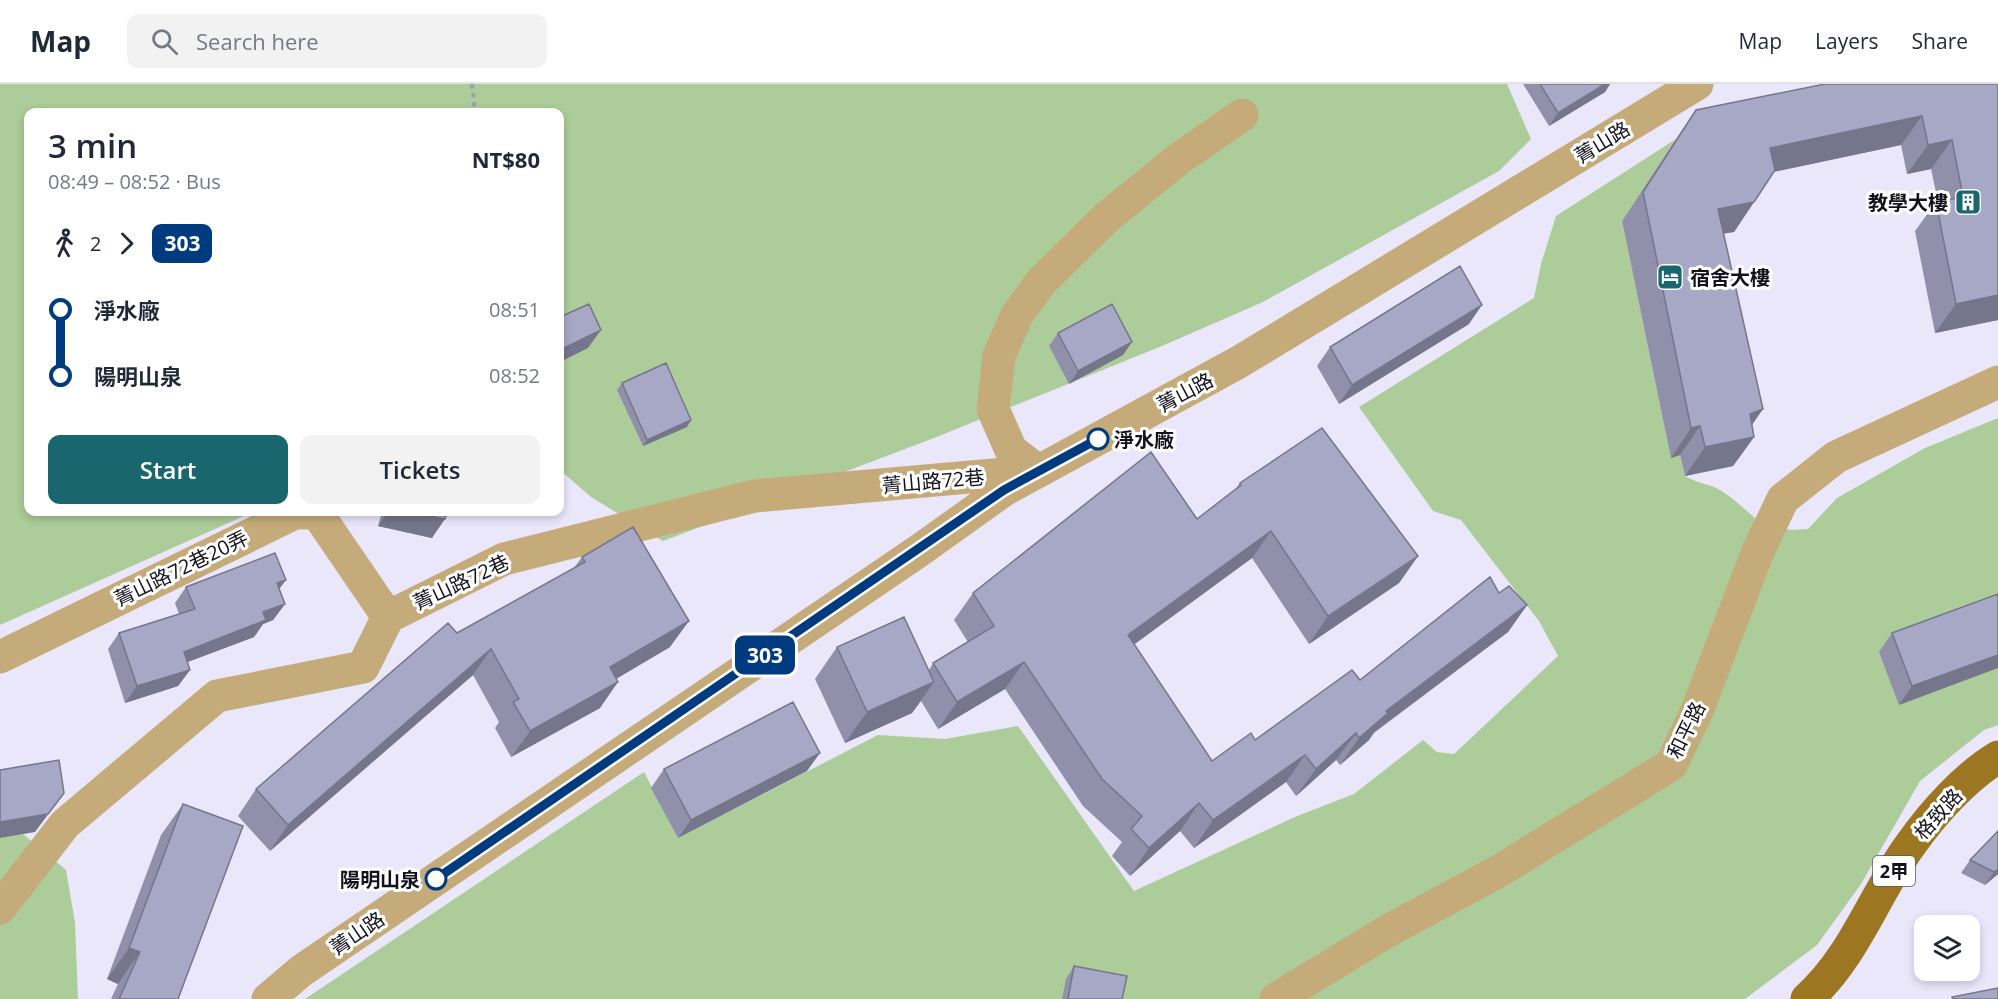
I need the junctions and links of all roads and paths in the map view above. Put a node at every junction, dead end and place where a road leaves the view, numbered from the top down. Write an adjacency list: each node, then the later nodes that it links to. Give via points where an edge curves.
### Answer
1 (472, 84): 3 (path)
2 (1697, 84): 6 (street, 菁山路, via 1239,362)
3 (475, 108)
4 (1242, 115): 6 (street, via 1180,158 1107,217 1041,282 1017,315 999,356 993,410 1011,450)
5 (1998, 382): 14 (street, 和平路, via 1836,457 1783,499 1758,551 1697,711 1671,765 1499,872 1386,932)
6 (1038, 471): 9 (street, 菁山路72巷, via 755,496 504,559); 13 (street, 菁山路, via 1004,490 301,971)
7 (289, 516): 10 (street, 菁山路72巷20弄)
8 (321, 516): 9 (street, 菁山路72巷20弄)
9 (388, 617): 12 (street, via 363,667 217,696 65,824)
10 (0, 657)
11 (1998, 757): 15 (main road, 格致路 / 2甲, via 1954,795 1910,844 1853,942 1821,987)
12 (0, 908)
13 (268, 999)
14 (1276, 999)
15 (1807, 999)

